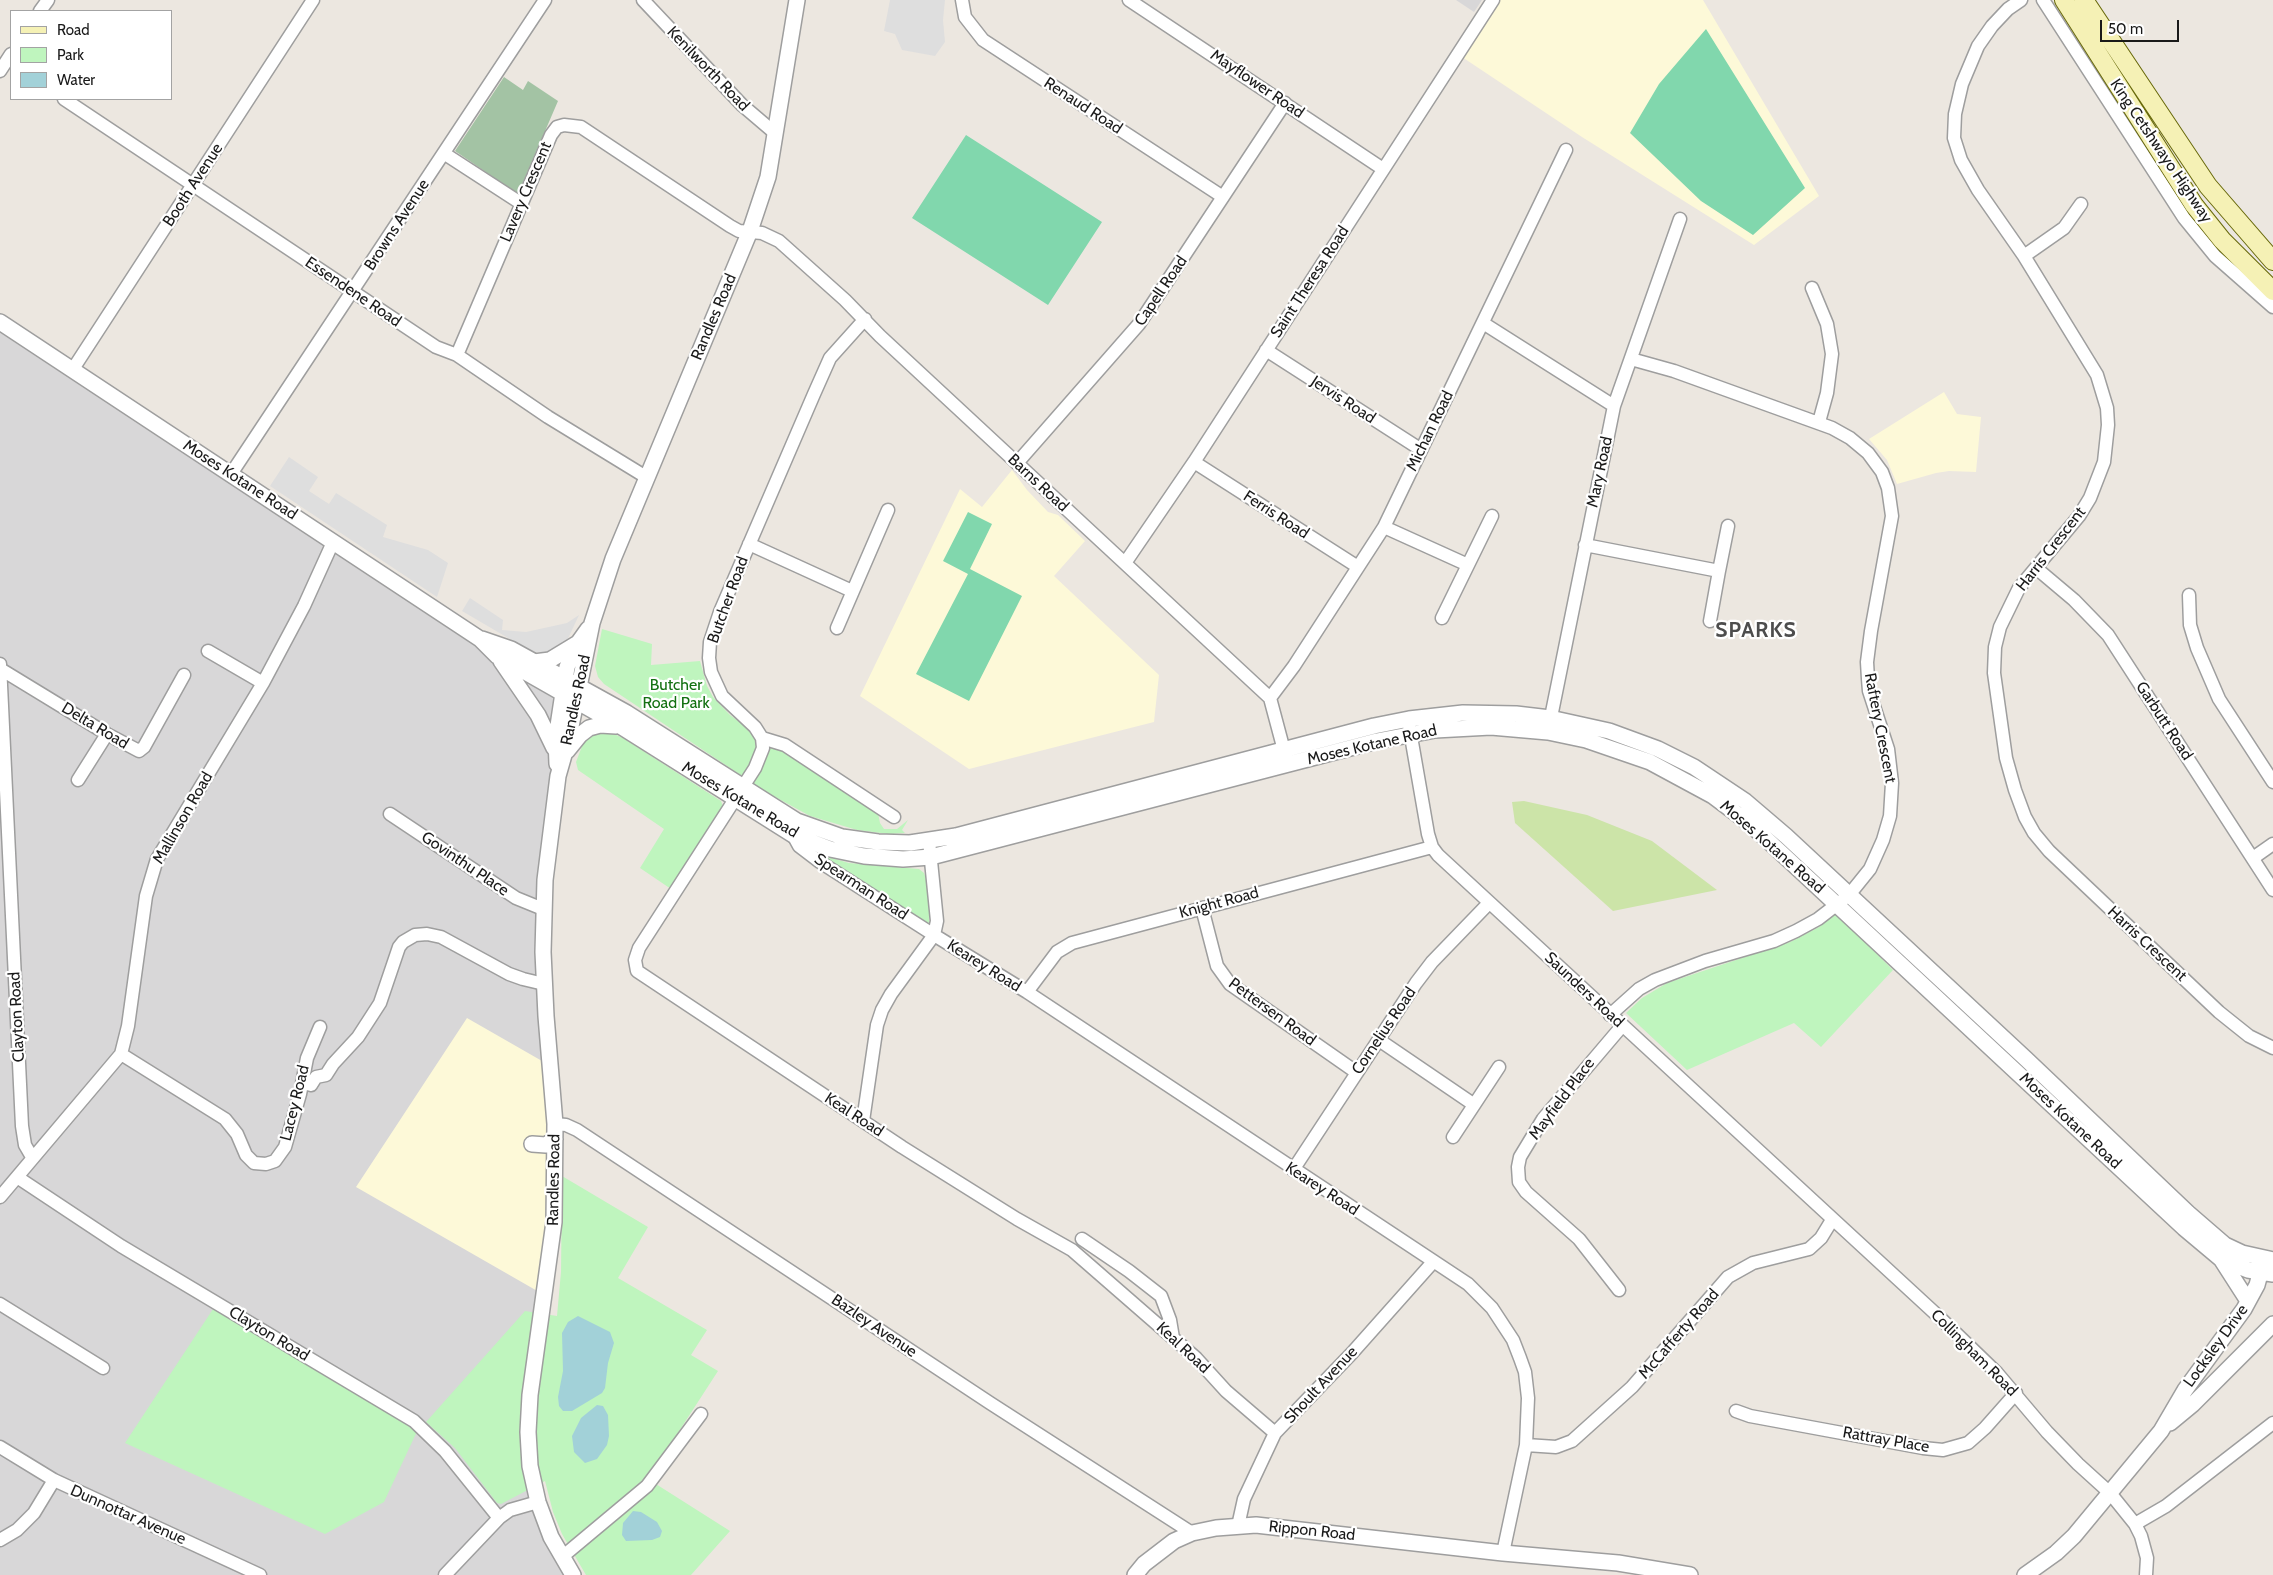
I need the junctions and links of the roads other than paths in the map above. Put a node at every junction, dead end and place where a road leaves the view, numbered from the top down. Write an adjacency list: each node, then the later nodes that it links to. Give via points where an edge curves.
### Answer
1 (313, 0): 18 (street, Booth Avenue)
2 (545, 0): 16 (street, Browns Avenue, via 495,67)
3 (643, 0): 14 (street, Kenilworth Road, via 742,105)
4 (797, 0): 14 (street, Randles Road)
5 (962, 0): 19 (street, Renaud Road, via 964,17 983,40)
6 (1493, 0): 17 (street, Saint Theresa Road)
7 (2021, 0): 24 (street, Harris Crescent, via 1997,20 1978,46 1962,84 1955,114 1954,138 1961,160 1978,190)
8 (2043, 0): 29 (street, via 2184,218 2215,256)
9 (2064, 0): 27 (main road, King Cetshwayo Highway, via 2194,205 2222,240)
10 (2084, 0): 25 (main road, King Cetshwayo Highway, via 2208,186)
11 (1133, 1): 13 (street, Mayflower Road)
12 (65, 100): 18 (street, Essendene Road)
13 (1285, 102): 17 (street, Mayflower Road); 19 (street, Capell Road)
14 (776, 134): 23 (street, Randles Road, via 768,177)
15 (1566, 150): 32 (street, Michan Road)
16 (445, 154): 20 (street); 28 (street, Browns Avenue)
17 (1383, 169): 33 (street, Saint Theresa Road)
18 (192, 185): 28 (street, Essendene Road); 36 (street, Booth Avenue)
19 (1223, 197): 41 (street, Capell Road, via 1140,324)
20 (522, 204): 23 (street, Lavery Crescent, via 551,135 557,127 573,124 730,226); 34 (street, Lavery Crescent)
21 (2081, 204): 24 (street, via 2064,228)
22 (1680, 219): 35 (street, Mary Road)
23 (750, 232): 30 (street, Barns Road, via 762,233 779,241); 43 (street, Randles Road)
24 (2024, 256): 54 (street, Harris Crescent, via 2097,374 2107,408 2108,425 2104,462 2090,498 2080,516)
25 (2273, 260)
26 (1812, 288): 38 (street, via 1826,324 1832,354 1827,393)
27 (2273, 291)
28 (353, 292): 34 (street, Essendene Road, via 436,346); 42 (street, Browns Avenue)
29 (2273, 307)
30 (865, 319): 41 (street, Barns Road); 49 (street, Butcher Road, via 830,358)
31 (0, 322): 36 (street, Moses Kotane Road)
32 (1483, 323): 37 (street); 39 (street, Michan Road)
33 (1266, 350): 39 (street, Jervis Road); 40 (street, Saint Theresa Road)
34 (457, 355): 43 (street, Essendene Road, via 548,417)
35 (1631, 359): 37 (street, Mary Road); 38 (street, Raftery Crescent)
36 (73, 370): 42 (street, Moses Kotane Road)
37 (1614, 406): 50 (street, Mary Road)
38 (1818, 422): 96 (street, Raftery Crescent, via 1850,438 1868,453 1882,472 1892,516 1867,662 1869,691 1888,749 1892,800 1887,828 1877,855 1864,877)
39 (1420, 450): 47 (street, Michan Road)
40 (1194, 462): 51 (street, Saint Theresa Road); 53 (street, Ferris Road)
41 (1017, 463): 51 (street, Barns Road)
42 (231, 474): 48 (street, Moses Kotane Road)
43 (646, 477): 60 (street, Randles Road, via 613,559)
44 (888, 510): 56 (street)
45 (1492, 516): 52 (street)
46 (1728, 526): 55 (street)
47 (1384, 527): 52 (street); 53 (street, Michan Road)
48 (333, 542): 62 (street, Moses Kotane Road); 70 (street, Mallinson Road)
49 (749, 544): 56 (street); 80 (street, Butcher Road, via 710,642 709,658 710,672 722,696 755,727)
50 (1585, 545): 55 (street); 76 (street, Mary Road)
51 (1125, 563): 74 (street, Barns Road)
52 (1468, 565): 58 (street)
53 (1358, 567): 74 (street, Michan Road)
54 (2036, 568): 93 (street, Garbutt Road, via 2108,635); 107 (street, Harris Crescent, via 2019,588 2005,614 1995,647 1994,673 2006,758 2025,817 2049,851 2219,1012 2249,1036)
55 (1718, 571): 59 (street)
56 (852, 591): 61 (street)
57 (2189, 595): 84 (street, via 2190,625 2218,698)
58 (1442, 618)
59 (1710, 621)
60 (592, 623): 63 (street, Randles Road); 71 (street, Randles Road)
61 (837, 628)
62 (480, 639): 65 (street, Moses Kotane Road); 66 (street, Moses Kotane Road, via 502,645)
63 (578, 643): 66 (street, via 550,660); 69 (street, Randles Road)
64 (208, 651): 70 (street)
65 (497, 656): 73 (street, Moses Kotane Road); 81 (street)
66 (534, 662): 69 (street, Moses Kotane Road)
67 (1, 667): 72 (street, Clayton Road); 79 (street, Delta Road)
68 (184, 675): 79 (street, Delta Road, via 141,750)
69 (565, 679): 71 (street, Moses Kotane Road); 73 (street, Randles Road)
70 (263, 683): 108 (street, Mallinson Road, via 154,868 146,896 128,1026)
71 (579, 686): 75 (street, Randles Road); 85 (street, Moses Kotane Road, via 652,728)
72 (1, 694): 94 (street, Clayton Road)
73 (563, 694): 75 (street, Moses Kotane Road); 81 (street, Randles Road, via 556,739)
74 (1270, 698): 82 (street)
75 (576, 702): 77 (street, Moses Kotane Road); 81 (street, Randles Road)
76 (1549, 725): 78 (street, Moses Kotane Road, via 1490,712 1439,715); 96 (street, Moses Kotane Road, via 1609,731 1658,749 1694,767 1751,806)
77 (620, 726): 81 (street, via 589,728); 85 (street, Moses Kotane Road)
78 (1410, 726): 82 (street, Moses Kotane Road); 91 (street, Saunders Road, via 1424,819)
79 (107, 734): 83 (street)
80 (762, 738): 85 (street, Keal Road, via 759,761); 87 (street, via 785,745)
81 (560, 754): 99 (street, Randles Road)
82 (1286, 758): 89 (street, Moses Kotane Road); 92 (street, Moses Kotane Road)
83 (78, 780)
84 (2273, 782)
85 (739, 794): 88 (street, Moses Kotane Road); 89 (street, Moses Kotane Road, via 842,837 895,843); 114 (street, Keal Road, via 638,948 637,971)
86 (390, 814): 99 (street, Govinthu Place, via 516,898)
87 (894, 816)
88 (793, 835): 92 (street, Moses Kotane Road, via 830,849 864,856); 100 (street, Spearman Road, via 800,846 820,862)
89 (929, 841): 92 (street, Kearey Road)
90 (2273, 844): 93 (street)
91 (1432, 847): 97 (street, Saunders Road, via 1444,863); 98 (street, Knight Road)
92 (931, 857): 100 (street, Kearey Road, via 937,921)
93 (2253, 858): 95 (street, Garbutt Road)
94 (4, 860): 119 (street, Clayton Road, via 22,1132 24,1145)
95 (2273, 890)
96 (1843, 900): 103 (street, Raftery Crescent, via 1818,919 1774,941 1655,980 1639,989); 112 (street, Moses Kotane Road)
97 (1488, 902): 103 (street, Saunders Road); 106 (street, Cornelius Road, via 1432,962)
98 (1202, 908): 102 (street, Knight Road, via 1072,943 1057,952); 110 (street, Pettersen Road, via 1217,966 1230,984)
99 (543, 910): 101 (street, Randles Road)
100 (934, 935): 102 (street, Kearey Road); 114 (street, Kearey Road, via 882,1010)
101 (544, 984): 111 (street, via 509,974 441,937 415,935 399,947 380,1003 358,1037 326,1075 316,1077 311,1085); 115 (street, Randles Road)
102 (1027, 992): 120 (street, Kearey Road)
103 (1610, 1015): 105 (street, Saunders Road)
104 (320, 1026): 111 (street, Lacey Road, via 307,1058)
105 (1622, 1026): 123 (street, Saunders Road); 128 (street, Mayfield Place, via 1543,1119 1518,1167 1519,1182 1526,1192 1579,1239)
106 (1379, 1040): 110 (street, Cornelius Road); 113 (street)
107 (2273, 1048)
108 (121, 1054): 111 (street, Lacey Road, via 230,1123 246,1156 259,1164 276,1161 284,1147); 119 (street, Mallinson Road)
109 (1499, 1067): 113 (street)
110 (1356, 1072): 120 (street, Cornelius Road)
111 (303, 1083)
112 (2054, 1097): 125 (street, Moses Kotane Road, via 2184,1228); 127 (street, Moses Kotane Road, via 2225,1245)
113 (1473, 1104): 116 (street)
114 (863, 1121): 132 (street, Keal Road, via 1017,1219 1072,1250)
115 (555, 1124): 117 (street, Randles Road); 148 (street, Bazley Avenue, via 577,1130)
116 (1453, 1137)
117 (555, 1139): 118 (street, via 546,1145); 144 (street, Randles Road, via 554,1222 528,1421 529,1453)
118 (532, 1144)
119 (32, 1157): 121 (street, Mallinson Road)
120 (1293, 1170): 126 (street, Kearey Road)
121 (17, 1177): 122 (street, Mallinson Road); 145 (street, Clayton Road, via 121,1246 414,1421 445,1451)
122 (0, 1197)
123 (1832, 1220): 134 (street, Collingham Road, via 1938,1316); 140 (street, McCafferty Road, via 1821,1238 1809,1249 1752,1263 1728,1277 1632,1387 1572,1441 1556,1447)
124 (1082, 1239): 132 (street, via 1161,1296)
125 (2221, 1259): 127 (street, Moses Kotane Road); 129 (street)
126 (1433, 1262): 139 (street, Shoult Avenue); 140 (street, Kearey Road, via 1468,1284 1492,1308 1513,1340 1527,1386)
127 (2268, 1267): 129 (street, Locksley Drive)
128 (1619, 1290)
129 (2248, 1301): 138 (street, Locksley Drive, via 2184,1390)
130 (0, 1304): 133 (street)
131 (2273, 1324): 138 (street, Locksley Drive, via 2193,1404)
132 (1173, 1338): 139 (street, Keal Road)
133 (103, 1368)
134 (2016, 1394): 135 (street, Rattray Place, via 1968,1443 1943,1450 1758,1418); 143 (street, Collingham Road, via 2047,1432)
135 (1736, 1411)
136 (701, 1414): 151 (street, via 647,1486)
137 (2273, 1423): 146 (street, via 2166,1506)
138 (2161, 1431): 143 (street, Locksley Drive)
139 (1275, 1433): 147 (street, Shoult Avenue, via 1244,1499)
140 (1526, 1445): 150 (street, Kearey Road)
141 (0, 1447): 142 (street, Dunnottar Avenue)
142 (54, 1480): 149 (street, via 34,1513 17,1530); 152 (street, Dunnottar Avenue)
143 (2110, 1493): 146 (street, Collingham Road); 157 (street, Locksley Drive, via 2074,1536)
144 (538, 1502): 145 (street, via 510,1510); 151 (street, Randles Road)
145 (499, 1518): 153 (street)
146 (2135, 1524): 158 (street, Collingham Road, via 2147,1558)
147 (1238, 1526): 148 (street, Rippon Road); 150 (street, Rippon Road, via 1289,1528)
148 (1192, 1533): 155 (street, Rippon Road, via 1174,1541)
149 (0, 1540)
150 (1503, 1553): 156 (street, via 1618,1563)
151 (562, 1557): 154 (street, Randles Road)
152 (260, 1575)
153 (445, 1575)
154 (573, 1575)
155 (1134, 1575)
156 (1690, 1575)
157 (2025, 1575)
158 (2146, 1575)

